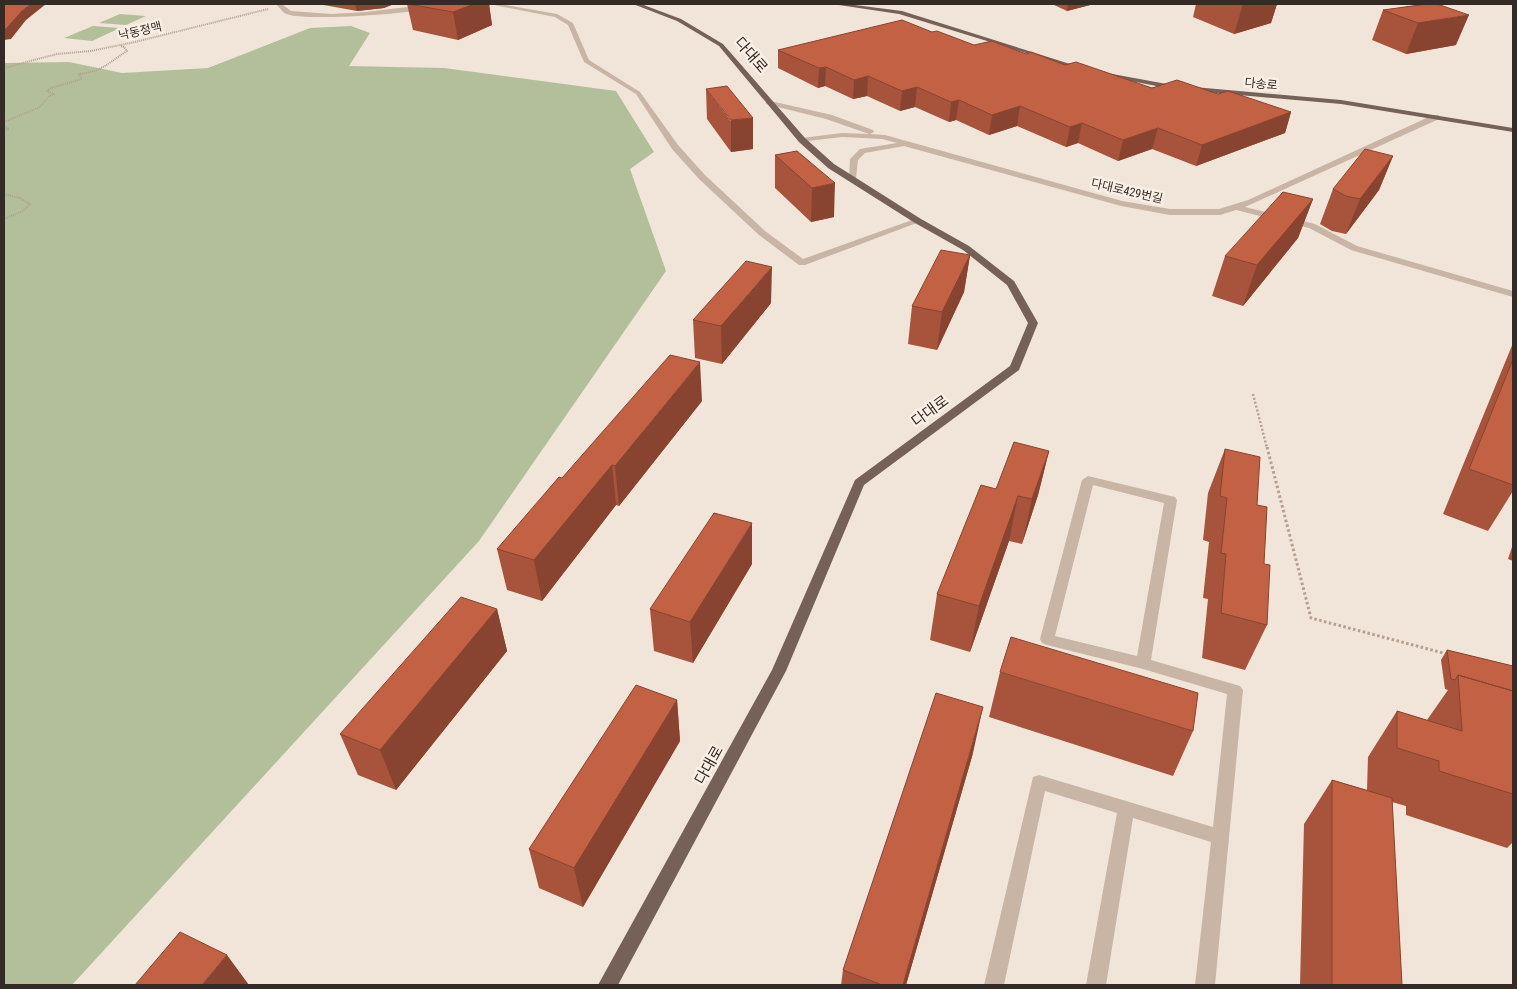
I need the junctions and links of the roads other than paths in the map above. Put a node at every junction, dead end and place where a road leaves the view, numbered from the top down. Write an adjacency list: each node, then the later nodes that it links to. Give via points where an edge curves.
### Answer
1 (280, 4): 2 (street, via 289,13 332,16)
2 (445, 4)
3 (492, 4): 18 (street, via 557,16 571,24 586,61 638,94 675,147 702,177 762,233 802,263)
4 (636, 4): 7 (main road, 다대로)
5 (835, 4): 8 (main road, via 900,12)
6 (667, 11): 7 (main road)
7 (679, 20): 10 (main road, 다대로, via 721,45)
8 (1088, 70)
9 (1097, 73): 11 (main road, 다송로, via 1172,87 1340,102)
10 (769, 102): 13 (street, via 828,116); 14 (main road, 다대로)
11 (1436, 117): 12 (main road, 다송로); 17 (street, 다대로429번길)
12 (1513, 130)
13 (882, 137): 14 (street, 다대로429번길, via 842,135); 15 (street, 다대로429번길)
14 (802, 140): 16 (main road, 다대로, via 831,166)
15 (917, 145): 16 (street, via 891,145 863,151 854,159); 17 (street, 다대로429번길, via 1121,203 1170,212 1220,212)
16 (852, 178): 18 (main road, 다대로)
17 (1236, 207): 19 (street, via 1312,226 1354,248)
18 (918, 221): 23 (main road, 다대로, via 966,248 1011,283 1033,324 1015,368 859,483 779,671)
19 (1513, 294)
20 (1143, 663): 20 (street, via 1047,639 1088,480 1171,500); 22 (street, via 1235,690)
21 (1126, 808): 22 (street); 24 (street, via 1039,782); 25 (street)
22 (1221, 837): 26 (street)
23 (608, 985)
24 (994, 985)
25 (1096, 985)
26 (1205, 985)

